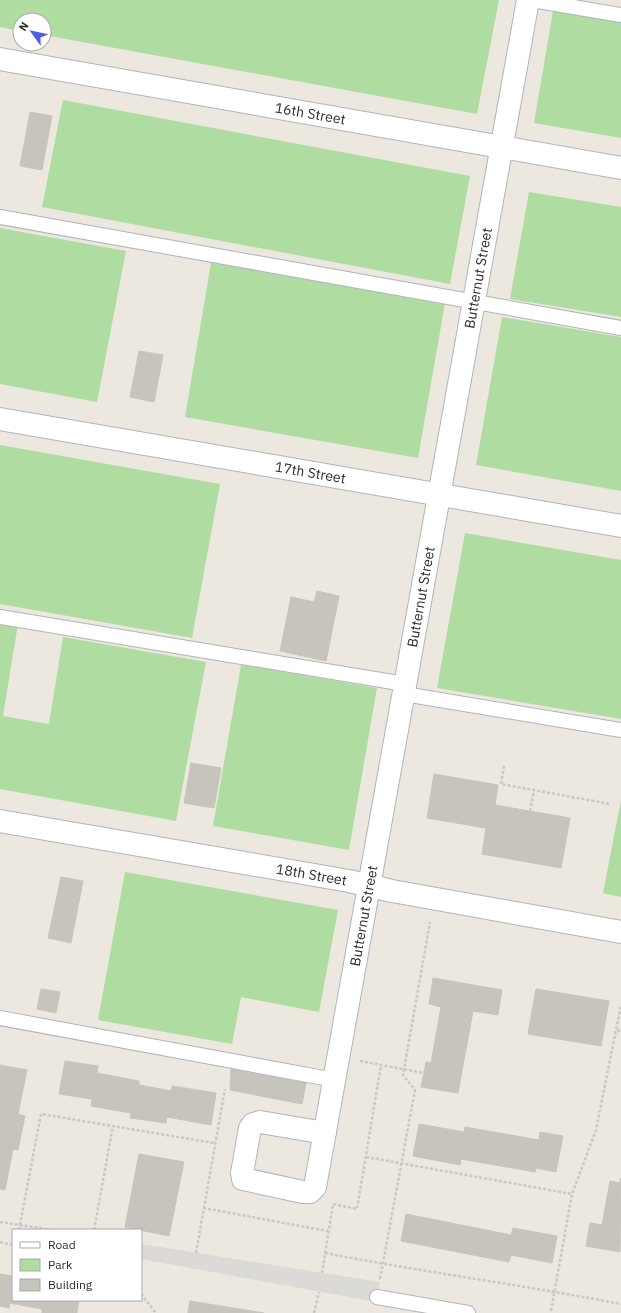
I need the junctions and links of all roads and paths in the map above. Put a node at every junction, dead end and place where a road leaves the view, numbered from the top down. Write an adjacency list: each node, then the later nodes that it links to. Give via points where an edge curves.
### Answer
1 (528, 0): 5 (street, Butternut Street)
2 (532, 0): 3 (lane)
3 (621, 15)
4 (0, 59): 5 (street, 16th Street)
5 (501, 147): 6 (street, 16th Street); 8 (street, Butternut Street)
6 (621, 168)
7 (0, 217): 8 (lane)
8 (474, 302): 9 (lane); 11 (street, Butternut Street)
9 (621, 328)
10 (0, 419): 11 (street, 17th Street)
11 (440, 494): 12 (street, 17th Street); 14 (street, Butternut Street)
12 (621, 526)
13 (0, 617): 14 (lane)
14 (404, 689): 15 (lane); 21 (street, Butternut Street)
15 (621, 730)
16 (504, 766): 17 (path, via 501,784)
17 (534, 790): 18 (path); 19 (path)
18 (610, 804)
19 (530, 811)
20 (0, 821): 21 (street, 18th Street)
21 (370, 886): 23 (street, 18th Street); 32 (street, Butternut Street)
22 (430, 922): 30 (path)
23 (621, 932)
24 (621, 1004): 26 (path)
25 (0, 1018): 32 (lane)
26 (617, 1030): 27 (path); 39 (path, via 596,1130)
27 (621, 1031)
28 (360, 1060): 29 (path)
29 (381, 1065): 30 (path); 37 (path)
30 (405, 1069): 31 (path); 38 (path, via 403,1075 415,1090)
31 (424, 1073)
32 (335, 1080): 35 (street, Butternut Street)
33 (225, 1089): 36 (path)
34 (113, 1126): 36 (path); 42 (path, via 41,1114); 45 (path)
35 (325, 1133): 35 (street, Butternut Street, via 315,1187 310,1192 244,1179 242,1173 250,1128 253,1124 260,1122)
36 (214, 1144): 40 (path)
37 (366, 1157): 38 (path); 46 (path, via 357,1209 333,1204)
38 (402, 1162): 39 (path); 51 (path)
39 (572, 1194): 53 (path)
40 (203, 1208): 46 (path); 49 (path)
41 (0, 1222): 42 (path)
42 (20, 1225): 43 (path); 44 (path)
43 (19, 1229)
44 (46, 1229)
45 (94, 1229)
46 (328, 1231): 50 (path)
47 (0, 1242): 48 (path)
48 (12, 1245)
49 (196, 1253)
50 (325, 1253): 51 (path); 52 (path)
51 (383, 1264): 53 (path); 56 (path)
52 (322, 1273)
53 (554, 1291): 57 (path); 58 (path)
54 (319, 1292): 60 (path)
55 (142, 1295): 59 (path)
56 (377, 1297): 61 (lane)
57 (621, 1304)
58 (551, 1311)
59 (156, 1313)
60 (314, 1313)
61 (468, 1313)

